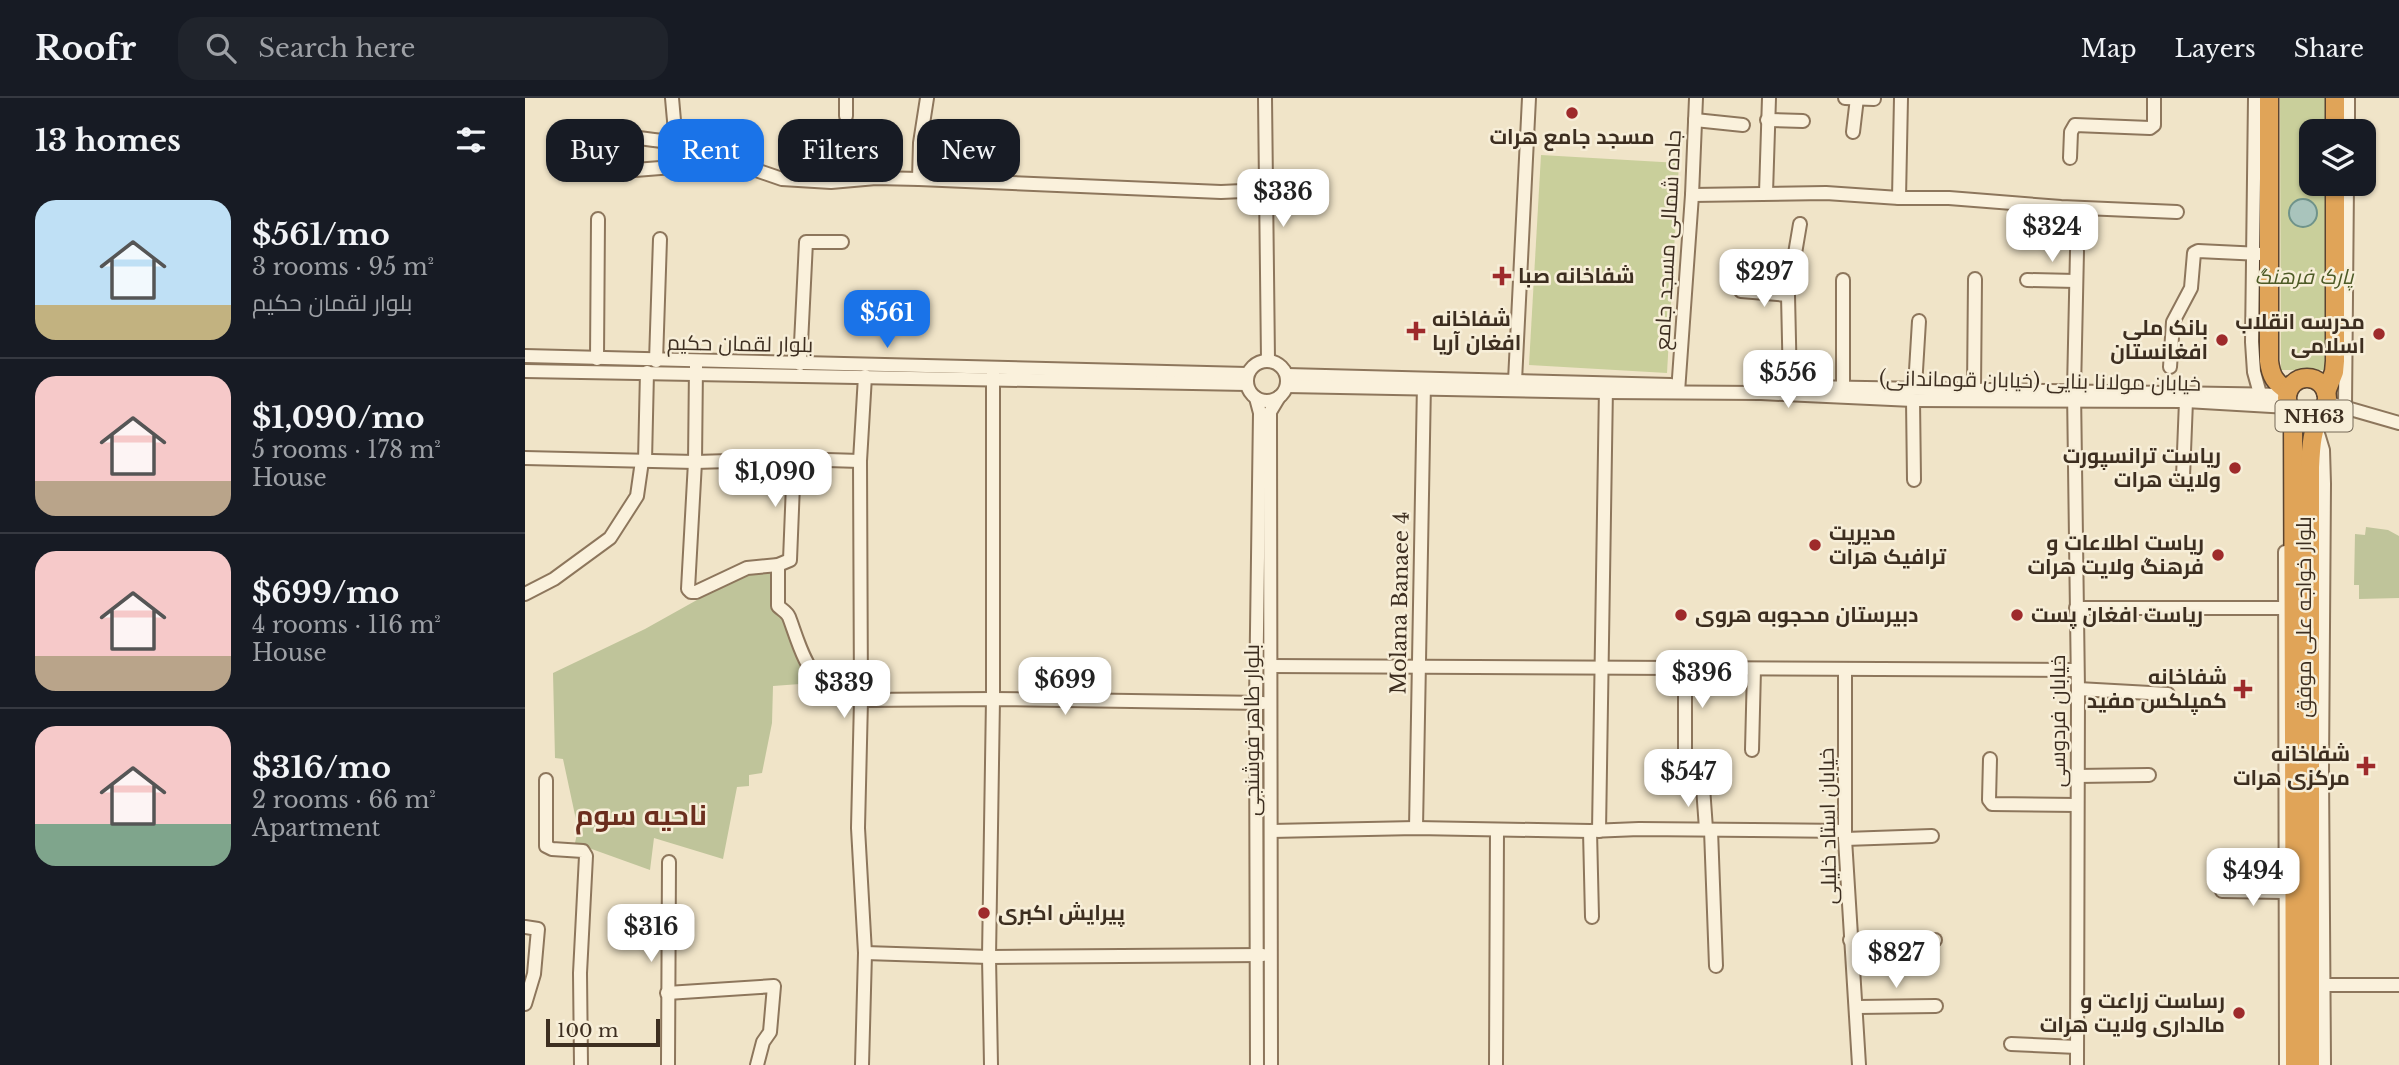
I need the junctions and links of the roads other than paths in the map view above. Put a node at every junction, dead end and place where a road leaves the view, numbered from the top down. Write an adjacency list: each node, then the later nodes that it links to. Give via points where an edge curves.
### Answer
1 (672, 98): 18 (street)
2 (846, 98): 17 (street)
3 (927, 98): 19 (street)
4 (1265, 98): 31 (street)
5 (1528, 98): 63 (street)
6 (1696, 98): 22 (street, جاده شمالی مسجد جامع)
7 (1769, 98): 23 (street)
8 (1845, 98): 9 (street)
9 (1857, 98): 16 (street); 26 (street)
10 (1901, 98): 36 (street)
11 (2154, 98): 27 (street, via 2152,127 2075,125)
12 (2255, 98): 43 (street)
13 (2269, 98): 43 (highway, NH63)
14 (2335, 98): 20 (highway)
15 (2348, 98): 21 (street)
16 (1874, 99)
17 (846, 116)
18 (675, 119)
19 (924, 119)
20 (2335, 119)
21 (2348, 119)
22 (1695, 120): 25 (street); 33 (street, جاده شمالی مسجد جامع)
23 (1767, 120): 24 (street); 32 (street)
24 (1803, 121)
25 (1743, 125)
26 (1853, 132)
27 (2070, 158)
28 (764, 173): 29 (street, via 782,179 831,182)
29 (917, 179)
30 (989, 182): 31 (street)
31 (1265, 190): 53 (street)
32 (1766, 193): 33 (street); 36 (street)
33 (1692, 195): 69 (street, جاده شمالی مسجد جامع)
34 (2335, 196): 77 (highway, NH63, via 2335,361)
35 (2347, 196): 78 (street)
36 (1899, 198): 37 (street)
37 (2177, 212)
38 (598, 219): 52 (street)
39 (1800, 224): 49 (street)
40 (660, 239): 54 (street)
41 (842, 242): 55 (street, via 806,242)
42 (2077, 251): 47 (street, خیابان فردوسی)
43 (2260, 254): 56 (street, via 2194,253 2191,288 2173,322); 74 (street, via 2252,342); 76 (highway, NH63, via 2270,374)
44 (1975, 279): 70 (street)
45 (1843, 280): 68 (street)
46 (2027, 280): 47 (street)
47 (2076, 281): 72 (street, خیابان فردوسی)
48 (1741, 291): 49 (street)
49 (1788, 295): 66 (street)
50 (1919, 321): 71 (street)
51 (525, 356): 52 (street, بلوار لقمان حکیم)
52 (597, 359): 54 (street, بلوار لقمان حکیم)
53 (1268, 360): 62 (street, via 1255,364); 65 (street, via 1280,365)
54 (656, 361): 57 (street, بلوار لقمان حکیم)
55 (800, 365): 57 (street, بلوار لقمان حکیم); 60 (street, بلوار لقمان حکیم)
56 (2171, 367)
57 (696, 368): 59 (street, بلوار لقمان حکیم); 61 (street, بلوار لقمان حکیم); 83 (street)
58 (525, 371): 59 (street, بلوار لقمان حکیم)
59 (647, 372): 82 (street)
60 (993, 374): 61 (street, بلوار لقمان حکیم); 62 (street, بلوار لقمان حکیم); 101 (street)
61 (865, 376): 84 (street)
62 (1247, 379): 73 (street)
63 (1515, 381): 64 (street, خیابان مولانا بنایی (خیابان قوماندانی)); 67 (street, خیابان مولانا بنایی (خیابان قوماندانی))
64 (1424, 384): 65 (street, خیابان مولانا بنایی (خیابان قوماندانی)); 67 (street, خیابان مولانا بنایی (خیابان قوماندانی)); 92 (street, Molana Banaee 4)
65 (1284, 386): 73 (street, via 1265,401); 91 (street, بلوار طاهر فوشنجی, via 1271,412)
66 (1790, 386): 68 (street, خیابان مولانا بنایی (خیابان قوماندانی)); 69 (street, خیابان مولانا بنایی (خیابان قوماندانی))
67 (1607, 387): 69 (street, خیابان مولانا بنایی (خیابان قوماندانی)); 93 (street)
68 (1843, 387): 71 (street, خیابان مولانا بنایی (خیابان قوماندانی))
69 (1678, 389): 71 (street, خیابان مولانا بنایی (خیابان قوماندانی))
70 (1975, 390): 71 (street, خیابان مولانا بنایی (خیابان قوماندانی)); 72 (street, خیابان مولانا بنایی (خیابان قوماندانی))
71 (1914, 394): 72 (street, خیابان مولانا بنایی (خیابان قوماندانی)); 86 (street)
72 (2074, 396): 74 (street, خیابان مولانا بنایی (خیابان قوماندانی)); 75 (street, خیابان مولانا بنایی (خیابان قوماندانی)); 89 (street, خیابان فردوسی)
73 (1255, 398): 103 (street, بلوار طاهر فوشنجی, via 1260,413)
74 (2261, 400): 75 (street, خیابان مولانا بنایی (خیابان قوماندانی)); 76 (street, خیابان مولانا بنایی (خیابان قوماندانی))
75 (2186, 401): 85 (street)
76 (2290, 405): 77 (highway, NH63, via 2308,418); 77 (highway, NH63, via 2295,382 2310,378 2320,383); 90 (highway, NH63, via 2295,466)
77 (2322, 407): 78 (street); 108 (highway, NH63, via 2310,467)
78 (2346, 408): 79 (street)
79 (2399, 423)
80 (525, 458): 82 (street)
81 (794, 459): 83 (street); 84 (street); 87 (street, via 790,560)
82 (644, 461): 83 (street); 88 (street, via 637,496 610,538)
83 (695, 461): 87 (street, via 688,589 696,592 747,568)
84 (860, 461): 98 (street)
85 (2183, 477)
86 (1914, 480)
87 (778, 565): 98 (street, via 778,606 788,614 814,674 819,679)
88 (525, 594)
89 (2076, 608): 90 (street); 97 (street, خیابان فردوسی)
90 (2290, 608): 108 (highway, NH63); 123 (street)
91 (1271, 666): 92 (street); 104 (street, بلوار طاهر فوشنجی)
92 (1418, 666): 93 (street); 114 (street, Molana Banaee 4)
93 (1603, 668): 94 (street); 118 (street)
94 (1685, 668): 95 (street); 106 (street)
95 (1754, 669): 96 (street); 105 (street)
96 (1845, 669): 97 (street); 119 (street, خیابان استاد خلیلی)
97 (2077, 670): 99 (street, خیابان فردوسی)
98 (860, 680): 102 (street)
99 (2078, 689): 100 (street); 110 (street, خیابان فردوسی)
100 (2168, 694)
101 (993, 699): 102 (street); 103 (street); 131 (street)
102 (861, 701): 128 (street, via 858,828)
103 (1256, 702): 104 (street); 130 (street, بلوار طاهر فوشنجی)
104 (1271, 704): 117 (street, بلوار طاهر فوشنجی)
105 (1752, 750)
106 (1685, 751)
107 (1990, 759): 113 (street, via 1992,804)
108 (2309, 770): 133 (street); 152 (highway, NH63); 153 (highway, NH63)
109 (2149, 775): 110 (street)
110 (2077, 776): 113 (street, خیابان فردوسی)
111 (546, 780): 141 (street, via 546,846 583,851 586,856)
112 (1703, 787): 116 (street)
113 (2077, 805): 140 (street, خیابان فردوسی)
114 (1416, 828): 115 (street); 117 (street)
115 (1497, 830): 118 (street); 148 (street)
116 (1709, 830): 118 (street); 119 (street); 132 (street)
117 (1271, 831): 129 (street, بلوار طاهر فوشنجی)
118 (1594, 831): 124 (street)
119 (1845, 835): 120 (street); 126 (street, خیابان استاد خلیلی)
120 (1932, 836)
121 (669, 862): 135 (street)
122 (2222, 891): 123 (street)
123 (2285, 892): 151 (street)
124 (1592, 916)
125 (525, 927): 136 (street, via 538,929 534,974)
126 (1850, 940): 127 (street); 138 (street, خیابان استاد خلیلی)
127 (1935, 940)
128 (865, 953): 131 (street); 144 (street)
129 (1271, 955): 130 (street); 147 (street, بلوار طاهر فوشنجی)
130 (1256, 956): 131 (street); 146 (street, بلوار طاهر فوشنجی)
131 (989, 957): 145 (street)
132 (1716, 966)
133 (2324, 985): 134 (street); 154 (street)
134 (2399, 985)
135 (667, 993): 142 (street); 143 (street, via 774,986 770,1032)
136 (525, 1004)
137 (1936, 1006): 138 (street)
138 (1857, 1007): 149 (street, خیابان استاد خلیلی)
139 (2011, 1044): 140 (street)
140 (2077, 1047): 150 (street, خیابان فردوسی)
141 (581, 1065)
142 (668, 1065)
143 (757, 1065)
144 (862, 1065)
145 (991, 1065)
146 (1257, 1065)
147 (1271, 1065)
148 (1496, 1065)
149 (1859, 1065)
150 (2077, 1065)
151 (2286, 1065)
152 (2295, 1065)
153 (2310, 1065)
154 (2324, 1065)

